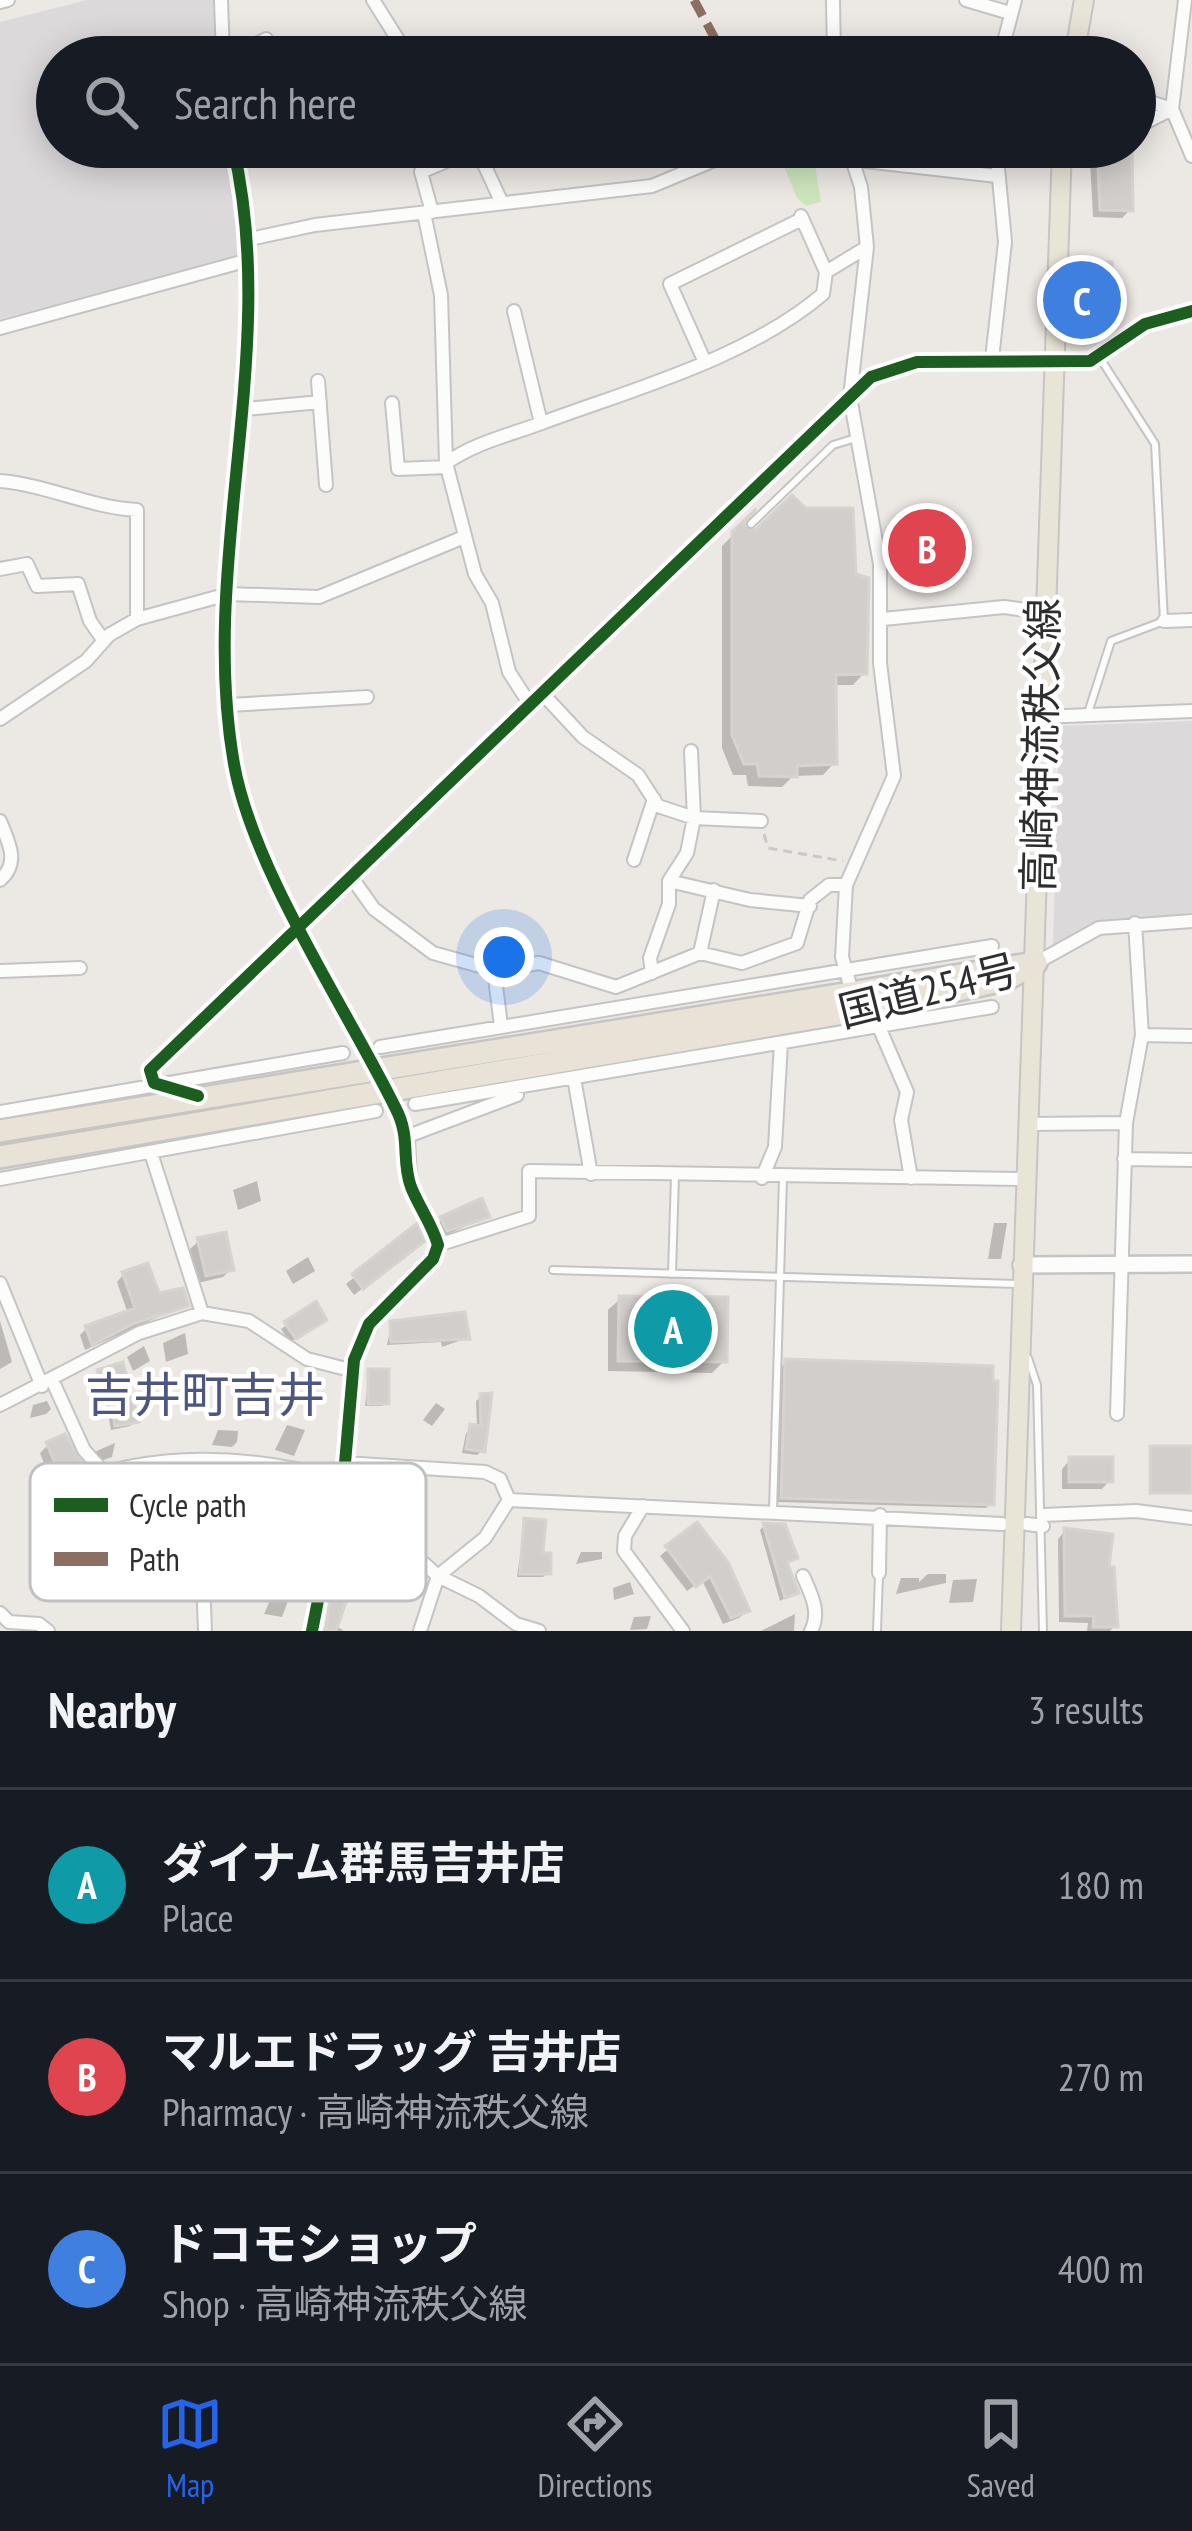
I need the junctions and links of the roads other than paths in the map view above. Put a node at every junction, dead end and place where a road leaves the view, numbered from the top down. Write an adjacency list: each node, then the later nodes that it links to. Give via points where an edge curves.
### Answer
1 (221, 0): 8 (street)
2 (373, 0): 9 (street)
3 (833, 0): 10 (street)
4 (967, 0): 7 (street)
5 (1084, 0): 12 (main road)
6 (1185, 0): 14 (street)
7 (1012, 6): 11 (street)
8 (225, 36)
9 (393, 36)
10 (834, 36)
11 (1005, 36)
12 (1078, 36)
13 (1156, 104): 14 (street)
14 (1172, 109): 15 (street); 16 (street)
15 (1156, 117)
16 (1188, 136): 17 (street)
17 (1192, 157)
18 (236, 168): 29 (street)
19 (430, 168): 28 (street, via 421,172)
20 (486, 168): 27 (street)
21 (695, 168): 27 (street, via 652,186)
22 (857, 168): 30 (street)
23 (926, 168): 26 (street)
24 (997, 168): 26 (street)
25 (1061, 168): 39 (main road, 高崎神流秩父線)
26 (997, 176): 37 (street, via 1005,242)
27 (501, 201): 28 (street)
28 (428, 213): 29 (street); 47 (street, via 441,295)
29 (245, 240): 31 (street)
30 (867, 247): 32 (street); 41 (street)
31 (244, 262): 35 (street); 44 (street)
32 (826, 272): 38 (street, via 823,294 808,307); 38 (street, via 801,217 670,284)
33 (514, 311): 45 (street)
34 (1192, 311): 36 (street, via 1145,324)
35 (0, 328)
36 (1100, 357): 39 (street); 58 (lane, via 1155,444)
37 (992, 359): 39 (street); 41 (street, via 904,366 872,377)
38 (704, 360): 45 (street)
39 (1052, 363): 54 (main road, 高崎神流秩父線)
40 (318, 381): 42 (street)
41 (850, 397): 46 (street); 60 (street)
42 (320, 403): 44 (street); 49 (street)
43 (392, 404): 47 (street, via 398,469)
44 (245, 409): 53 (street)
45 (541, 423): 47 (street, via 468,448)
46 (856, 438): 50 (lane, via 824,454); 56 (street)
47 (446, 465): 51 (street)
48 (0, 481): 55 (street, via 36,484 96,508 137,510)
49 (326, 484)
50 (751, 524)
51 (464, 537): 53 (street, via 319,597); 62 (street, via 492,602 509,672)
52 (0, 569): 59 (street, via 27,564 37,586 78,584)
53 (228, 594): 55 (street); 63 (street)
54 (1042, 612): 56 (street, via 1004,607); 65 (main road, 高崎神流秩父線)
55 (136, 619): 59 (street)
56 (883, 619): 77 (street, via 883,706 894,776)
57 (1192, 620): 58 (street)
58 (1164, 621): 66 (lane, via 1111,641)
59 (104, 641): 67 (street)
60 (541, 692): 62 (street); 69 (street, via 583,737 638,776)
61 (367, 697): 63 (street)
62 (529, 703): 74 (street)
63 (229, 705): 82 (street, via 241,793)
64 (1192, 711): 66 (street)
65 (1039, 717): 66 (street); 85 (main road, 高崎神流秩父線)
66 (1087, 717)
67 (0, 719)
68 (691, 751): 70 (street)
69 (653, 799): 70 (street); 73 (street)
70 (694, 818): 72 (street); 76 (street, via 687,853)
71 (0, 821): 75 (street, via 13,859)
72 (761, 821)
73 (634, 860)
74 (352, 878): 82 (street); 87 (street, via 374,909 433,953)
75 (0, 880)
76 (669, 881): 78 (street); 89 (street)
77 (846, 885): 79 (street, via 829,885); 90 (street)
78 (714, 890): 79 (street); 84 (street)
79 (810, 906): 84 (street, via 797,943 742,962)
80 (1192, 921): 81 (street)
81 (1135, 923): 85 (street, via 1082,933); 96 (street)
82 (301, 928): 101 (street); 104 (street, via 149,1070)
83 (992, 946): 90 (street)
84 (700, 953): 89 (street)
85 (1036, 964): 90 (highway, 国道254号); 91 (highway, 国道254号, via 1005,980); 112 (main road, 高崎神流秩父線)
86 (80, 968): 88 (street)
87 (494, 970): 89 (street, via 539,963 616,987); 93 (street)
88 (0, 971)
89 (652, 973)
90 (848, 982): 93 (street); 99 (highway, 国道254号)
91 (890, 1004): 95 (street); 102 (highway, 国道254号)
92 (992, 1007): 94 (street)
93 (505, 1025): 99 (street); 101 (street)
94 (878, 1027): 95 (street); 124 (street, via 907,1092 901,1120)
95 (859, 1030): 98 (street)
96 (1142, 1035): 97 (street); 111 (street)
97 (1192, 1036)
98 (781, 1043): 103 (street); 122 (street, via 775,1147)
99 (467, 1052): 101 (highway, 国道254号)
100 (343, 1053): 104 (street)
101 (377, 1058): 106 (highway, 国道254号); 107 (street)
102 (540, 1064): 103 (street); 107 (highway, 国道254号)
103 (577, 1077): 105 (street); 120 (street)
104 (154, 1083): 106 (street); 109 (street)
105 (515, 1087): 108 (street); 114 (street, via 517,1095)
106 (198, 1096): 113 (highway, 国道254号)
107 (381, 1102): 110 (highway, 国道254号); 114 (street); 115 (street)
108 (415, 1105)
109 (0, 1112)
110 (264, 1112): 115 (highway); 117 (highway, 国道254号)
111 (1126, 1123): 112 (street); 118 (street)
112 (1030, 1124): 125 (main road, 高崎神流秩父線)
113 (0, 1131)
114 (408, 1136): 127 (street, via 410,1185)
115 (239, 1138): 116 (street)
116 (151, 1153): 126 (street); 135 (street)
117 (0, 1157)
118 (1124, 1159): 119 (street); 128 (street)
119 (1192, 1160)
120 (591, 1174): 121 (street); 127 (street, via 529,1172 529,1216)
121 (675, 1176): 122 (street); 131 (lane)
122 (762, 1178): 123 (street)
123 (783, 1178): 124 (street); 133 (lane)
124 (911, 1178): 125 (street)
125 (1025, 1178): 132 (main road, 高崎神流秩父線)
126 (0, 1179)
127 (438, 1245): 137 (street, via 369,1324)
128 (1122, 1262): 129 (street); 132 (street); 140 (street)
129 (1192, 1264)
130 (553, 1270): 131 (lane)
131 (672, 1274): 133 (lane)
132 (1021, 1275): 133 (lane); 136 (main road, 高崎神流秩父線)
133 (780, 1277): 150 (lane)
134 (0, 1283): 138 (street)
135 (202, 1313): 137 (street, via 249,1321 307,1360); 138 (street, via 140,1333)
136 (1019, 1346): 153 (lane, via 1037,1384); 171 (main road, 高崎神流秩父線)
137 (354, 1371): 146 (street)
138 (48, 1384): 139 (street); 142 (street)
139 (0, 1405)
140 (1118, 1414)
141 (178, 1460): 143 (street); 144 (street); 145 (street)
142 (96, 1463)
143 (129, 1463)
144 (179, 1463)
145 (259, 1463)
146 (345, 1463)
147 (426, 1468): 148 (street, via 484,1472 500,1479)
148 (508, 1501): 149 (street); 158 (street, via 485,1538)
149 (643, 1506): 150 (street); 168 (street, via 624,1552)
150 (773, 1511): 151 (street)
151 (880, 1515): 154 (street); 157 (street)
152 (1192, 1518): 153 (street, via 1136,1511)
153 (1043, 1521): 155 (street); 172 (lane)
154 (1002, 1523)
155 (1027, 1524)
156 (426, 1564): 158 (street)
157 (879, 1573): 170 (lane)
158 (439, 1576): 166 (street); 167 (street)
159 (803, 1576): 169 (street, via 814,1599)
160 (204, 1601): 164 (street)
161 (318, 1601): 165 (street)
162 (0, 1613): 163 (street)
163 (48, 1631)
164 (205, 1631)
165 (312, 1631)
166 (420, 1631)
167 (539, 1631)
168 (683, 1631)
169 (811, 1631)
170 (878, 1631)
171 (1011, 1631)
172 (1043, 1631)

